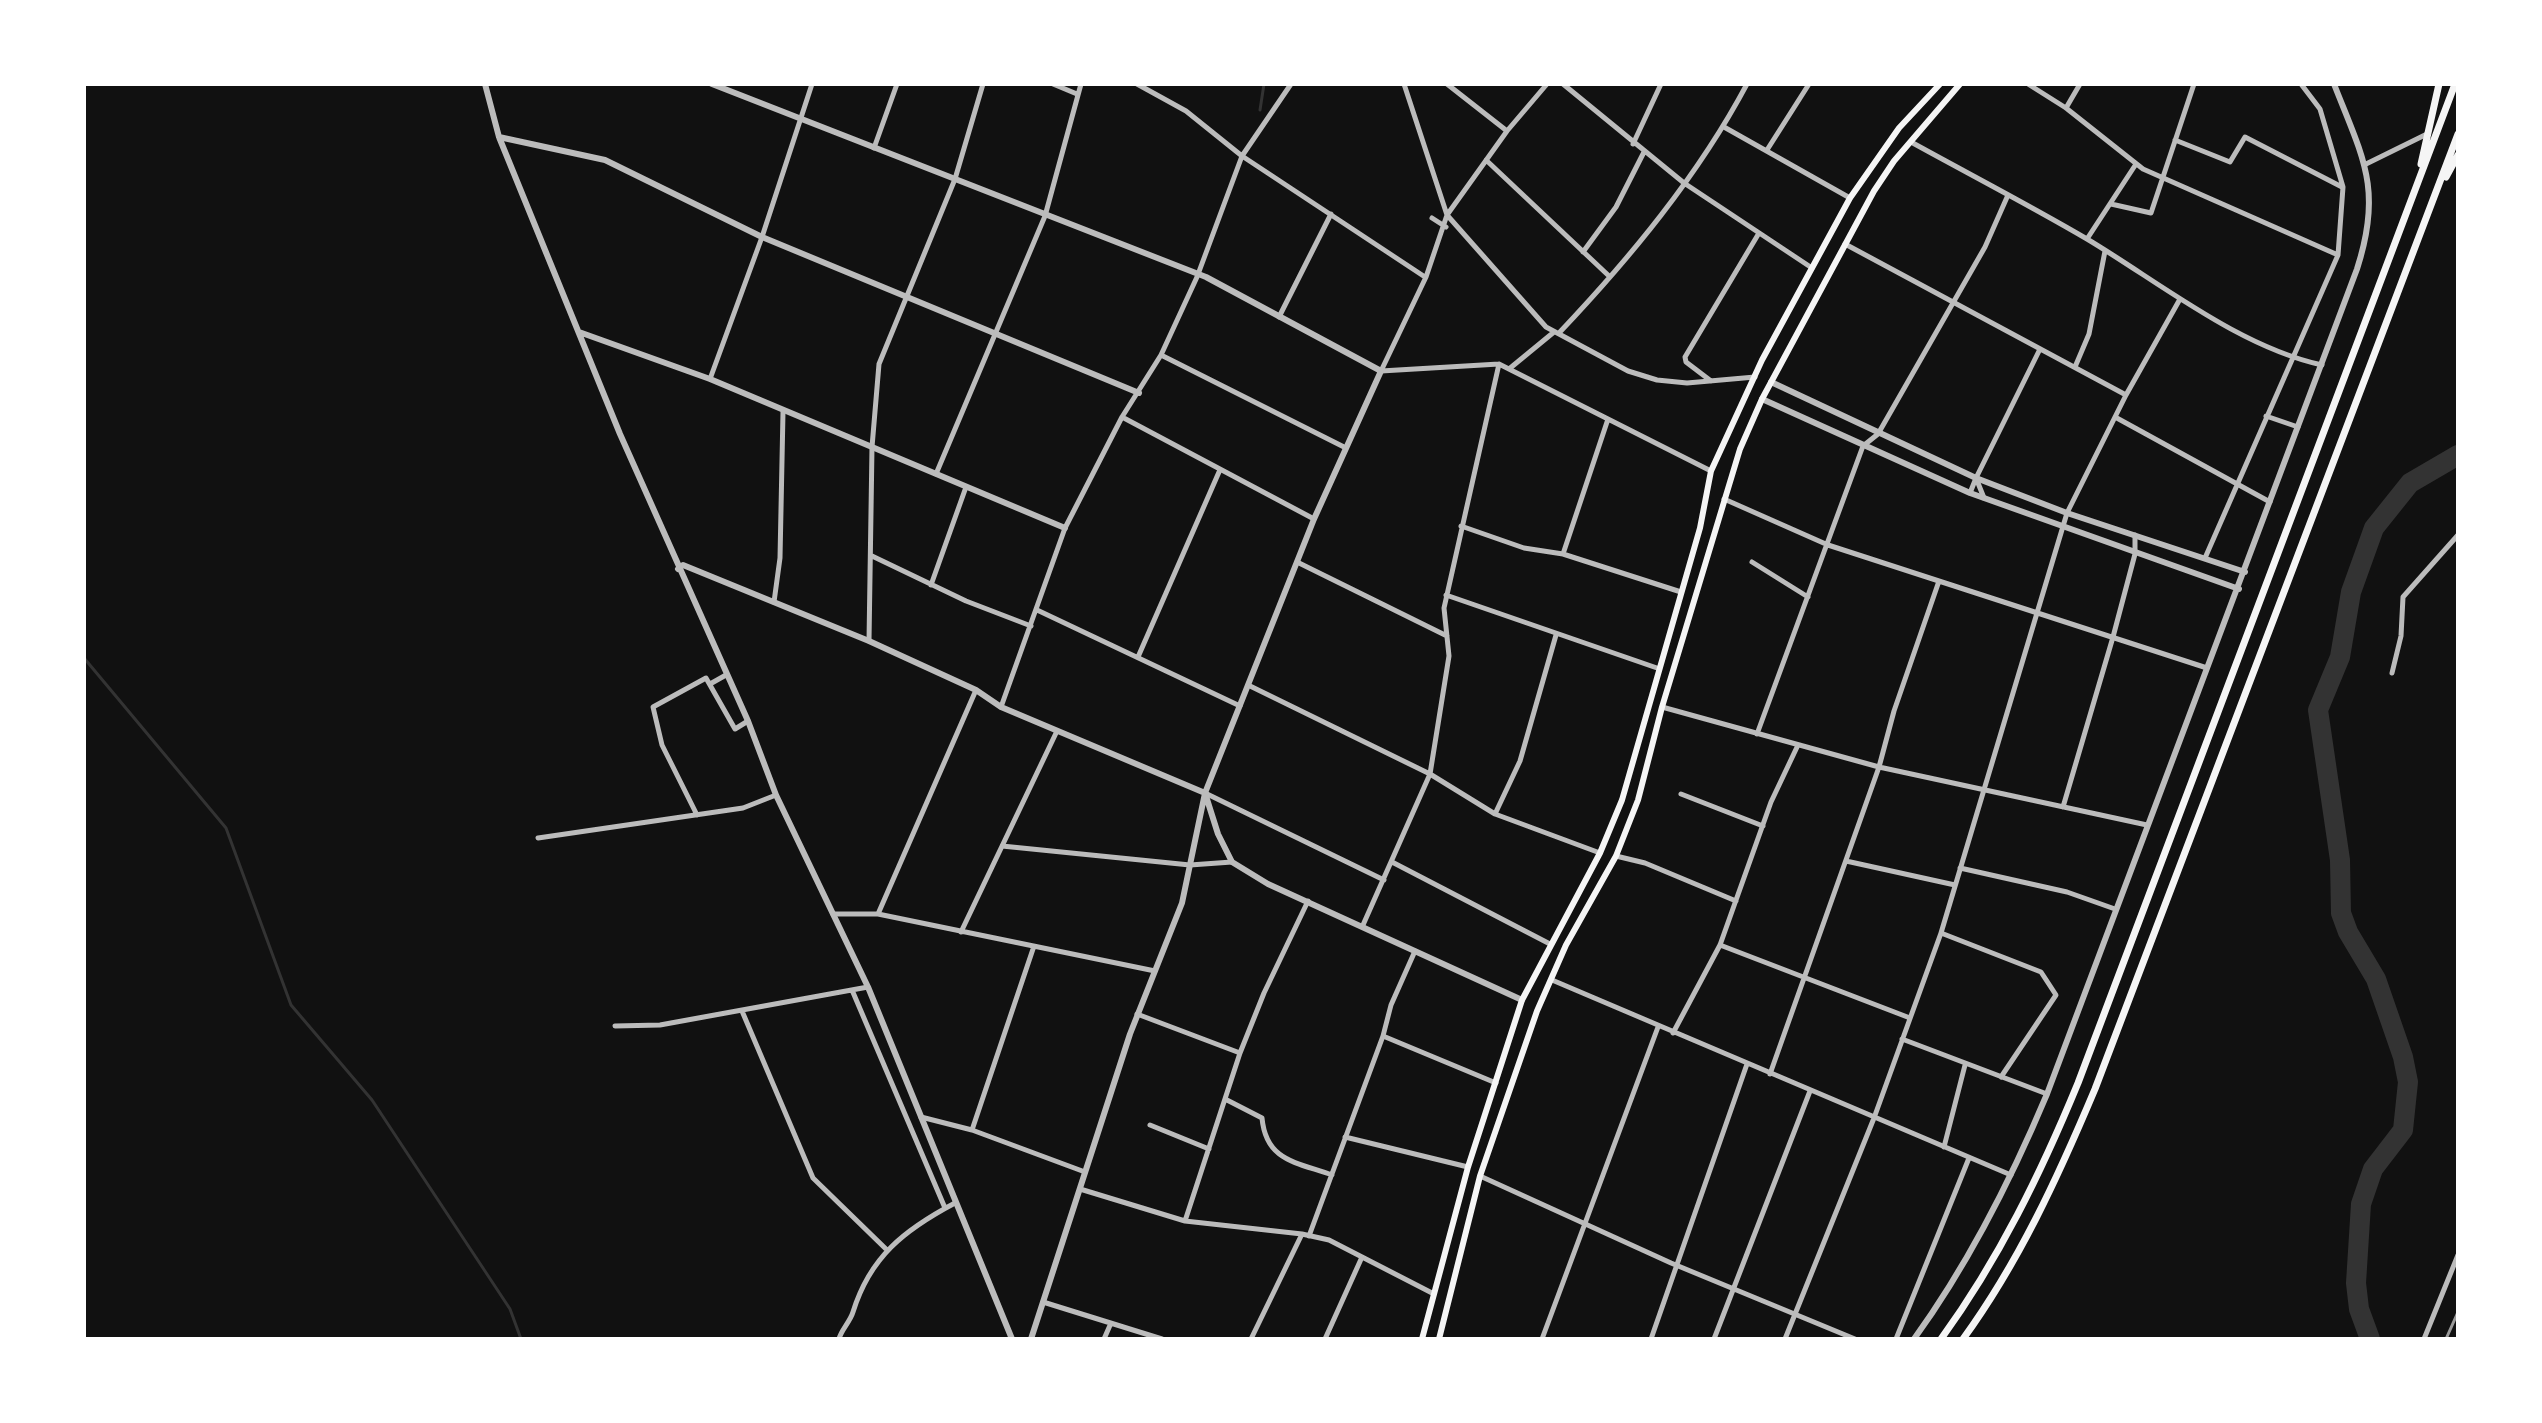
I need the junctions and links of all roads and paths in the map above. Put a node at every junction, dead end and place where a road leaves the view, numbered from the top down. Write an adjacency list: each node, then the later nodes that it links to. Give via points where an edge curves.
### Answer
1 (485, 84): 34 (street)
2 (712, 84): 29 (street)
3 (812, 84): 29 (street)
4 (897, 84): 38 (street)
5 (983, 84): 47 (street)
6 (1053, 84): 27 (street)
7 (1081, 84): 27 (street)
8 (1137, 84): 42 (street, via 1186,111)
9 (1291, 84): 42 (street)
10 (1404, 84): 56 (street)
11 (1447, 84): 31 (street)
12 (1547, 84): 31 (street)
13 (1563, 84): 37 (street)
14 (1661, 84): 37 (street)
15 (1747, 84): 30 (street)
16 (1809, 84): 39 (street)
17 (1941, 84): 26 (street); 52 (main road, via 1899,128)
18 (1960, 84): 26 (main road)
19 (2028, 84): 28 (street)
20 (2080, 84): 28 (street)
21 (2194, 84): 35 (street)
22 (2301, 84): 49 (street, via 2320,109)
23 (2334, 84): 45 (street)
24 (2439, 84): 32 (main road)
25 (2455, 84): 50 (main road)
26 (1953, 92): 36 (main road)
27 (1077, 94): 57 (street)
28 (2066, 108): 44 (street)
29 (802, 119): 38 (street); 61 (street)
30 (1724, 127): 39 (street); 48 (street)
31 (1507, 131): 43 (street)
32 (2427, 134): 45 (street); 50 (main road)
33 (2458, 134): 54 (main road)
34 (499, 137): 61 (street, via 605,160); 75 (street)
35 (2175, 140): 46 (street); 49 (street, via 2230,162 2245,137)
36 (1911, 142): 51 (street); 63 (main road, via 1874,191)
37 (1633, 144): 40 (street)
38 (874, 148): 47 (street)
39 (1767, 150): 52 (street)
40 (1644, 152): 48 (street); 65 (street, via 1616,207)
41 (2458, 155): 54 (main road)
42 (1242, 156): 55 (street); 69 (street)
43 (1486, 160): 56 (street); 65 (street)
44 (2136, 164): 46 (street); 53 (street)
45 (2364, 165): 82 (street, via 2371,189 2368,236)
46 (2164, 178): 53 (street, via 2151,213); 66 (street)
47 (955, 179): 57 (street); 71 (street)
48 (1684, 183): 60 (street); 68 (street)
49 (2343, 187): 66 (street)
50 (2415, 188): 262 (main road, via 2044,1166 2003,1246)
51 (2008, 195): 62 (street); 73 (street)
52 (1850, 198): 67 (main road)
53 (2111, 204): 62 (street)
54 (2430, 207): 263 (main road, via 2095,1089 2018,1254)
55 (1331, 214): 70 (street); 74 (street)
56 (1447, 215): 59 (street); 76 (street)
57 (1045, 216): 69 (street); 77 (street)
58 (1432, 218): 59 (street)
59 (1446, 227): 70 (street)
60 (1759, 233): 67 (street); 88 (street, via 1685,357)
61 (762, 237): 71 (street); 87 (street)
62 (2087, 239): 64 (street)
63 (1845, 244): 73 (street); 89 (main road)
64 (2105, 251): 72 (street); 83 (street, via 2089,334)
65 (1583, 252): 68 (street)
66 (2338, 255): 80 (street)
67 (1812, 268): 86 (main road)
68 (1609, 276): 76 (street)
69 (1197, 277): 74 (street); 79 (street)
70 (1426, 277): 85 (street)
71 (909, 297): 77 (street); 101 (street, via 879,364)
72 (2180, 299): 80 (street); 91 (street)
73 (1952, 301): 78 (street); 99 (street)
74 (1279, 317): 85 (street)
75 (579, 332): 87 (street); 127 (street)
76 (1556, 332): 84 (street); 88 (street, via 1628,371 1657,380)
77 (995, 334): 90 (street); 105 (street)
78 (2040, 349): 83 (street); 106 (street)
79 (1161, 355): 90 (street); 102 (street)
80 (2291, 358): 82 (street); 94 (street)
81 (1499, 364): 84 (street); 85 (street); 115 (street)
82 (2322, 365): 98 (street)
83 (2075, 367): 91 (street)
84 (1509, 369): 97 (street)
85 (1381, 371): 102 (street)
86 (1755, 377): 88 (street); 104 (main road)
87 (710, 379): 93 (street)
88 (1711, 381)
89 (1771, 382): 92 (main road); 99 (street)
90 (1139, 393): 95 (street)
91 (2126, 395): 96 (street)
92 (1762, 399): 100 (street); 110 (main road)
93 (783, 412): 101 (street); 135 (street)
94 (2266, 416): 98 (street); 107 (street)
95 (1122, 417): 103 (street); 116 (street)
96 (2115, 417): 107 (street); 113 (street)
97 (1608, 419): 104 (street); 121 (street)
98 (2299, 427): 112 (street)
99 (1878, 434): 100 (street); 106 (street)
100 (1863, 446): 109 (street); 120 (street)
101 (872, 447): 105 (street); 123 (street)
102 (1344, 447): 114 (street)
103 (1220, 471): 114 (street); 143 (street)
104 (1711, 471): 132 (main road)
105 (936, 474): 108 (street)
106 (1976, 478): 109 (street); 111 (street); 113 (street)
107 (2236, 485): 112 (street); 124 (street)
108 (966, 487): 116 (street); 130 (street)
109 (1970, 493): 111 (street)
110 (1724, 499): 120 (street); 153 (main road)
111 (1984, 499): 117 (street)
112 (2271, 502): 128 (street)
113 (2067, 513): 117 (street); 118 (street)
114 (1314, 519): 125 (street)
115 (1461, 526): 121 (street, via 1524,548); 133 (street)
116 (1065, 528): 136 (street)
117 (2063, 529): 122 (street); 137 (street)
118 (2135, 535): 122 (street); 124 (street)
119 (2458, 535): 146 (street, via 2403,597)
120 (1828, 545): 129 (street); 134 (street)
121 (1563, 554): 132 (street)
122 (2135, 554): 131 (street); 141 (street)
123 (872, 556): 130 (street); 142 (street)
124 (2205, 558): 128 (street)
125 (1297, 562): 140 (street); 149 (street)
126 (1752, 562): 134 (street)
127 (678, 569): 135 (street, via 683,565); 147 (street)
128 (2245, 572): 131 (street)
129 (1939, 581): 137 (street); 158 (street)
130 (931, 585): 138 (street)
131 (2239, 589): 145 (street)
132 (1681, 592): 144 (main road)
133 (1446, 595): 139 (street); 140 (street)
134 (1808, 597): 156 (street)
135 (774, 602): 142 (street)
136 (1037, 610): 138 (street); 143 (street)
137 (2037, 613): 141 (street); 160 (street)
138 (1031, 626): 152 (street)
139 (1556, 635): 144 (street); 165 (street, via 1520,761)
140 (1447, 636): 159 (street, via 1449,656)
141 (2113, 637): 145 (street); 164 (street)
142 (869, 641): 150 (street)
143 (1138, 657): 151 (street)
144 (1657, 668): 171 (main road, via 1622,800)
145 (2208, 668): 167 (street)
146 (2392, 673)
147 (726, 675): 148 (street); 154 (street)
148 (710, 684): 154 (street, via 735,729); 166 (street, via 706,678 653,707 662,745)
149 (1248, 685): 151 (street); 159 (street)
150 (976, 690): 152 (street); 184 (street)
151 (1240, 706): 161 (street)
152 (1001, 707): 155 (street)
153 (1662, 707): 156 (street); 172 (main road, via 1638,800)
154 (748, 721): 163 (street)
155 (1057, 731): 161 (street); 170 (street)
156 (1757, 734): 157 (street)
157 (1798, 745): 158 (street); 168 (street)
158 (1879, 767): 160 (street); 173 (street)
159 (1430, 774): 165 (street); 175 (street)
160 (1984, 790): 164 (street); 177 (street)
161 (1205, 793): 174 (street); 176 (street); 178 (street)
162 (1681, 794): 168 (street)
163 (776, 795): 166 (street, via 743,808); 183 (street)
164 (2063, 807): 167 (street)
165 (1495, 814): 171 (street)
166 (697, 815): 169 (street)
167 (2147, 825): 182 (street)
168 (1763, 826): 181 (street)
169 (538, 838)
170 (1002, 846): 176 (street); 186 (street)
171 (1600, 853): 188 (main road)
172 (1616, 856): 181 (street); 194 (main road)
173 (1846, 861): 179 (street); 193 (street)
174 (1232, 862): 176 (street); 180 (street)
175 (1392, 862): 178 (street); 188 (street)
176 (1190, 865): 192 (street, via 1182,903)
177 (1960, 868): 179 (street); 182 (street, via 2067,892)
178 (1384, 880): 185 (street)
179 (1955, 885): 187 (street)
180 (1308, 901): 185 (street); 208 (street)
181 (1736, 901): 189 (street)
182 (2115, 909): 215 (street)
183 (833, 914): 184 (street); 196 (street)
184 (878, 914): 186 (street)
185 (1363, 925): 191 (street)
186 (961, 932): 190 (street)
187 (1941, 933): 202 (street); 212 (street, via 2041,972 2056,995)
188 (1550, 944): 195 (main road)
189 (1720, 945): 193 (street); 205 (street)
190 (1034, 946): 192 (street); 220 (street)
191 (1416, 950): 199 (street); 206 (street)
192 (1155, 971): 201 (street)
193 (1806, 978): 202 (street); 211 (street)
194 (1552, 980): 198 (main road); 204 (street)
195 (1528, 986): 198 (main road); 199 (main road)
196 (868, 987): 197 (street); 217 (street)
197 (852, 990): 200 (street); 232 (street)
198 (1545, 994): 228 (main road)
199 (1522, 1000): 213 (main road)
200 (742, 1011): 203 (street, via 660,1025); 237 (street, via 813,1178)
201 (1137, 1014): 208 (street); 226 (street)
202 (1910, 1018): 207 (street)
203 (615, 1026)
204 (1658, 1027): 205 (street); 234 (street)
205 (1673, 1033): 209 (street)
206 (1383, 1036): 213 (street); 221 (street)
207 (1902, 1039): 210 (street); 218 (street)
208 (1240, 1053): 216 (street)
209 (1747, 1064): 211 (street); 240 (street)
210 (1965, 1065): 212 (street); 222 (street)
211 (1770, 1074): 214 (street)
212 (2001, 1077): 215 (street)
213 (1496, 1083): 225 (main road)
214 (1810, 1091): 218 (street); 241 (street)
215 (2047, 1094): 229 (street)
216 (1225, 1099): 223 (street); 227 (street, via 1262,1118 1264,1135 1277,1156)
217 (921, 1117): 220 (street); 231 (street)
218 (1874, 1118): 222 (street); 244 (street)
219 (1150, 1125): 223 (street)
220 (972, 1130): 226 (street)
221 (1345, 1137): 225 (street); 227 (street)
222 (1944, 1147): 224 (street)
223 (1209, 1149): 233 (street)
224 (1969, 1158): 229 (street); 260 (street)
225 (1468, 1167): 242 (main road)
226 (1085, 1172): 230 (street)
227 (1332, 1175): 236 (street)
228 (1480, 1176): 234 (street); 254 (main road)
229 (2013, 1176): 261 (street)
230 (1080, 1189): 233 (street); 243 (street)
231 (955, 1203): 232 (street); 247 (street)
232 (945, 1208): 237 (street, via 895,1239)
233 (1185, 1221): 235 (street)
234 (1585, 1224): 240 (street); 255 (street)
235 (1302, 1234): 236 (street); 251 (street)
236 (1309, 1236): 239 (street)
237 (887, 1250): 246 (street, via 857,1291)
238 (2458, 1255): 264 (street)
239 (1362, 1257): 242 (street); 252 (street)
240 (1678, 1265): 241 (street); 256 (street)
241 (1732, 1288): 244 (street); 257 (street)
242 (1434, 1294): 253 (main road)
243 (1043, 1302): 245 (street); 248 (street)
244 (1792, 1313): 258 (street); 259 (street)
245 (1111, 1323): 249 (street); 250 (street)
246 (839, 1339)
247 (1012, 1339)
248 (1031, 1339)
249 (1104, 1339)
250 (1162, 1339)
251 (1251, 1339)
252 (1325, 1339)
253 (1422, 1339)
254 (1439, 1339)
255 (1542, 1339)
256 (1651, 1339)
257 (1714, 1339)
258 (1785, 1339)
259 (1855, 1339)
260 (1896, 1339)
261 (1914, 1339)
262 (1941, 1339)
263 (1963, 1339)
264 (2424, 1339)

